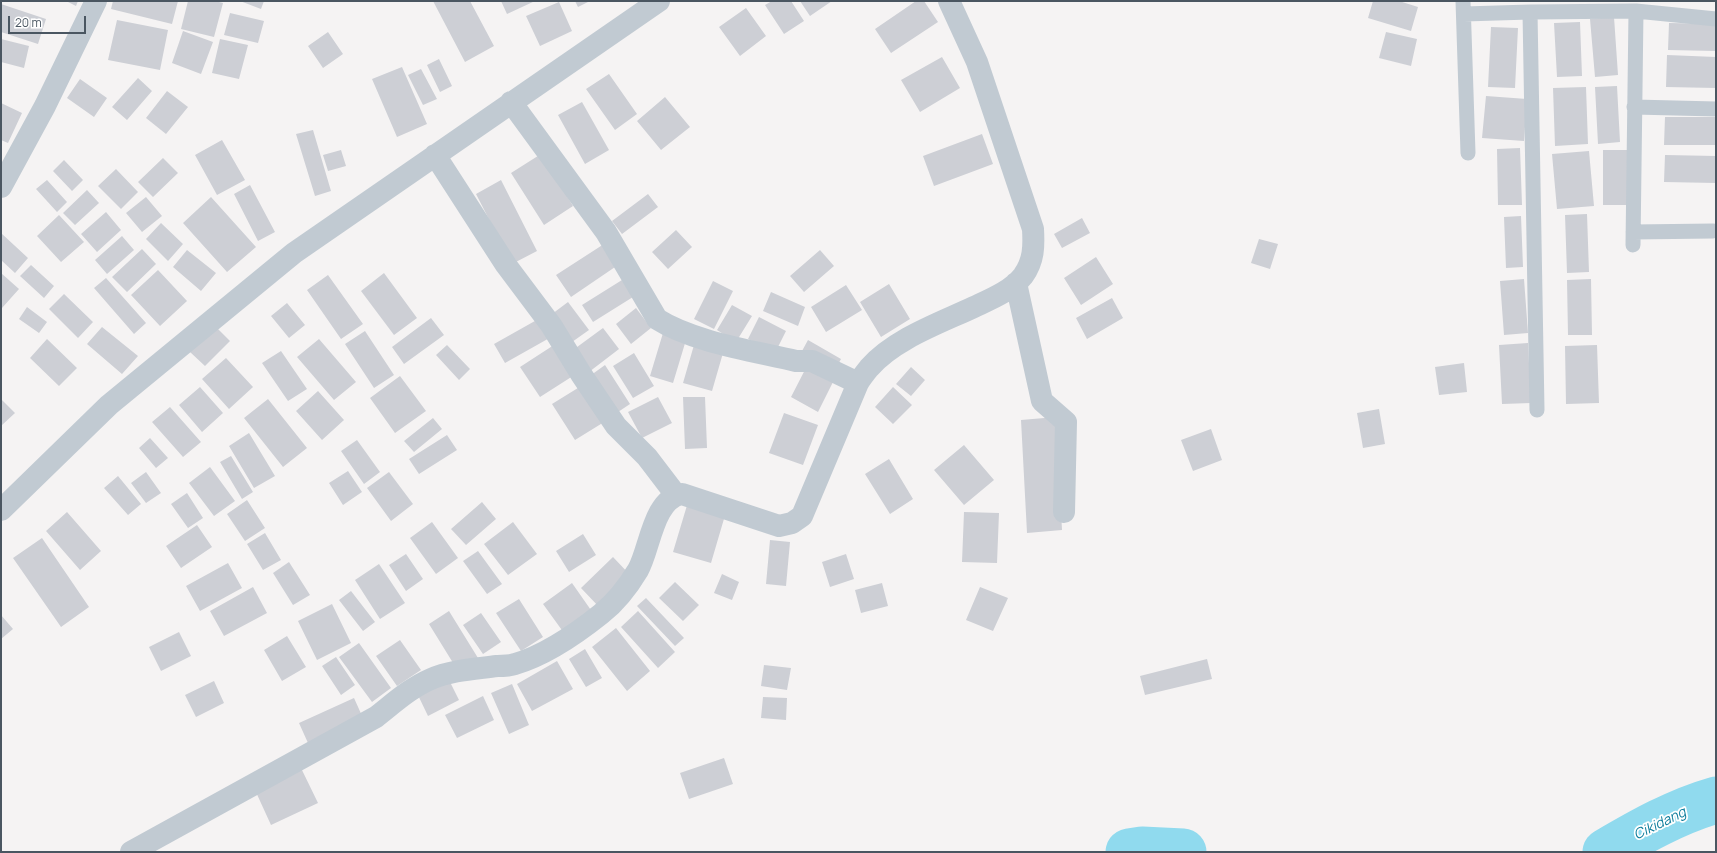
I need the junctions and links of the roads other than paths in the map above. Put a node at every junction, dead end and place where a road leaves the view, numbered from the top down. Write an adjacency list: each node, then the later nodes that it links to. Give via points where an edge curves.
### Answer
1 (96, 1): 13 (street)
2 (659, 1): 8 (street)
3 (949, 1): 15 (street, via 977,62 1033,229 1034,248 1031,261 1024,275)
4 (1464, 8): 6 (lane); 11 (lane)
5 (1636, 11): 6 (lane); 7 (lane); 9 (lane)
6 (1530, 12): 17 (lane)
7 (1716, 19)
8 (511, 102): 12 (street); 16 (street, via 606,232 657,319 670,328 689,334 796,361 812,361)
9 (1634, 107): 10 (lane); 14 (lane, via 1633,239)
10 (1716, 109)
11 (1468, 153)
12 (435, 154): 18 (street, via 506,265 551,325 616,426 647,457); 19 (street, via 294,253 109,405)
13 (1, 187)
14 (1713, 231)
15 (1016, 282): 16 (street, via 996,297 886,352 868,368); 20 (street, via 1042,401 1066,422)
16 (858, 383): 18 (street, via 802,516 798,520 779,526 682,494)
17 (1537, 410)
18 (676, 496): 21 (street, via 668,500 658,516 636,574 608,608 581,629 535,656 514,664 452,672 432,678 403,695 376,717)
19 (1, 510)
20 (1064, 512)
21 (130, 852)

